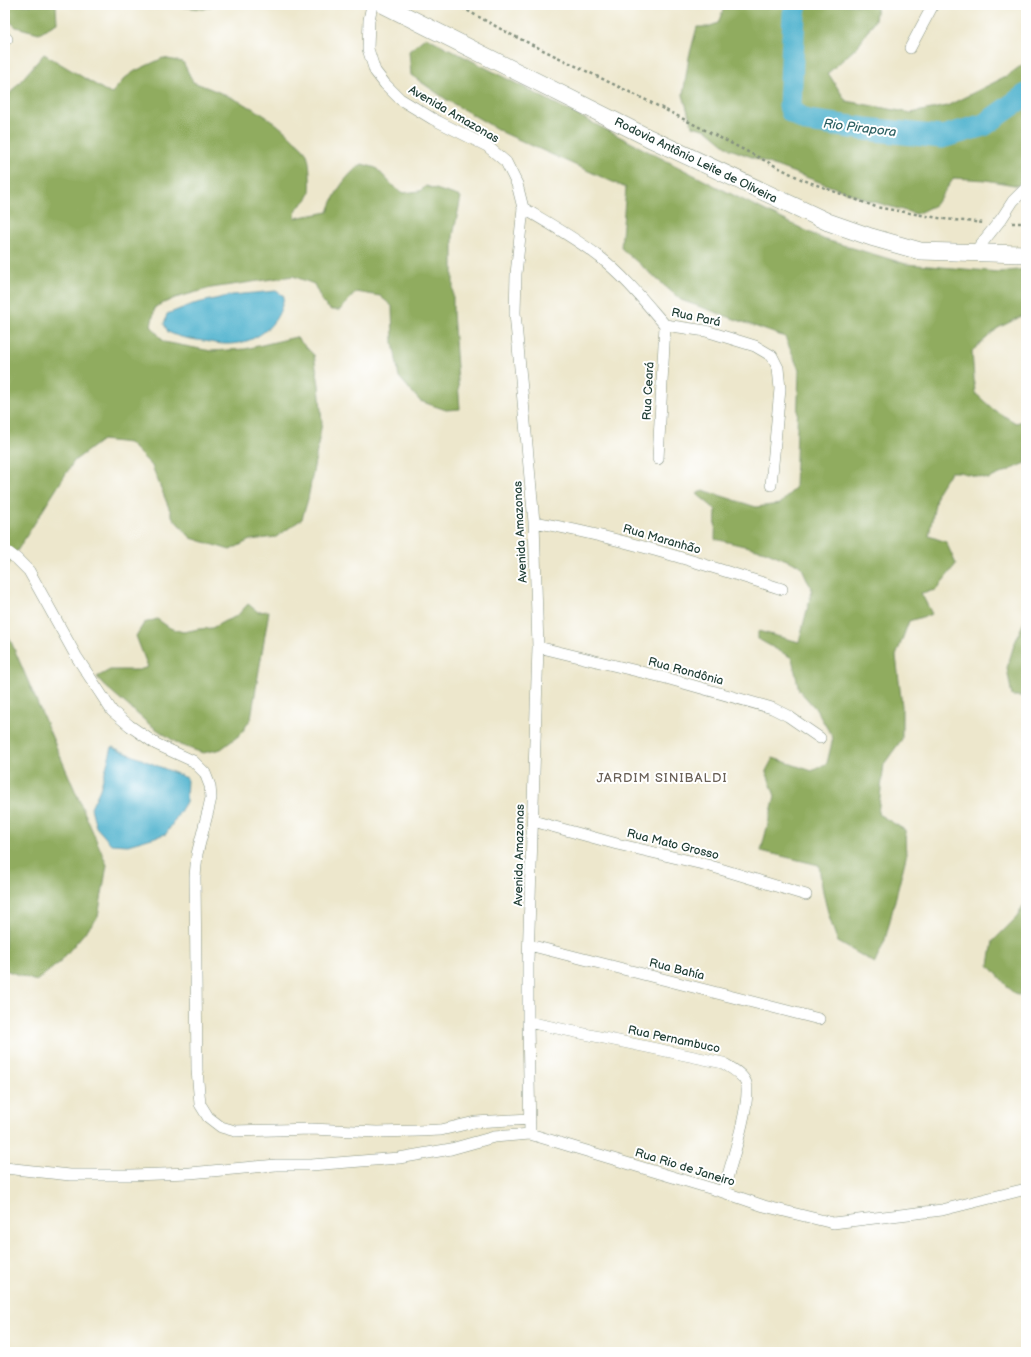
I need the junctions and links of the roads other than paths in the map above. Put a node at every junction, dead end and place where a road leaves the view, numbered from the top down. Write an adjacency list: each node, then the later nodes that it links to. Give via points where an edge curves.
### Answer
1 (372, 5): 6 (street, Avenida Amazonas, via 368,49 375,71 400,99 487,146 506,162 517,184)
2 (384, 5): 7 (main road, Rodovia Antônio Leite de Oliveira, via 649,138 828,222 871,238 920,251)
3 (933, 5): 4 (street)
4 (910, 48)
5 (1026, 188): 7 (street, via 1013,201)
6 (523, 208): 9 (street, Rua Pará, via 572,237 602,259 639,294); 12 (street, Avenida Amazonas, via 515,313)
7 (974, 253): 8 (main road, Rodovia Antônio Leite de Oliveira)
8 (1026, 254)
9 (665, 325): 10 (street, Rua Ceará); 11 (street, Rua Pará, via 706,332 755,346 772,356 778,368 780,389)
10 (658, 459)
11 (771, 485)
12 (534, 522): 14 (street, Rua Maranhão, via 575,529 671,554); 15 (street, Avenida Amazonas)
13 (5, 550): 22 (street, via 30,571 76,656 112,711 156,744 192,761 205,773 210,786 211,798 202,829 195,877 197,1070 200,1104 208,1117 221,1127 235,1130 310,1129 377,1132 441,1130 476,1122)
14 (782, 589)
15 (538, 647): 16 (street, Rua Rondônia, via 666,678 772,708); 17 (street, Avenida Amazonas)
16 (820, 738)
17 (533, 821): 18 (street, Rua Mato Grosso, via 707,865); 19 (street, Avenida Amazonas)
18 (806, 895)
19 (529, 945): 20 (street, Rua Bahía); 21 (street, Avenida Amazonas)
20 (819, 1019)
21 (528, 1022): 22 (street, Avenida Amazonas); 26 (street, Rua Pernambuco, via 723,1063 733,1068 746,1083 747,1103)
22 (530, 1119): 23 (street, Avenida Amazonas)
23 (530, 1134): 24 (street, via 494,1137 451,1149 399,1158 276,1165 190,1174 70,1175); 26 (street, Rua Rio de Janeiro)
24 (5, 1168)
25 (1026, 1190): 26 (street, Rua Rio de Janeiro, via 942,1210 833,1223 764,1206)
26 (723, 1192)

